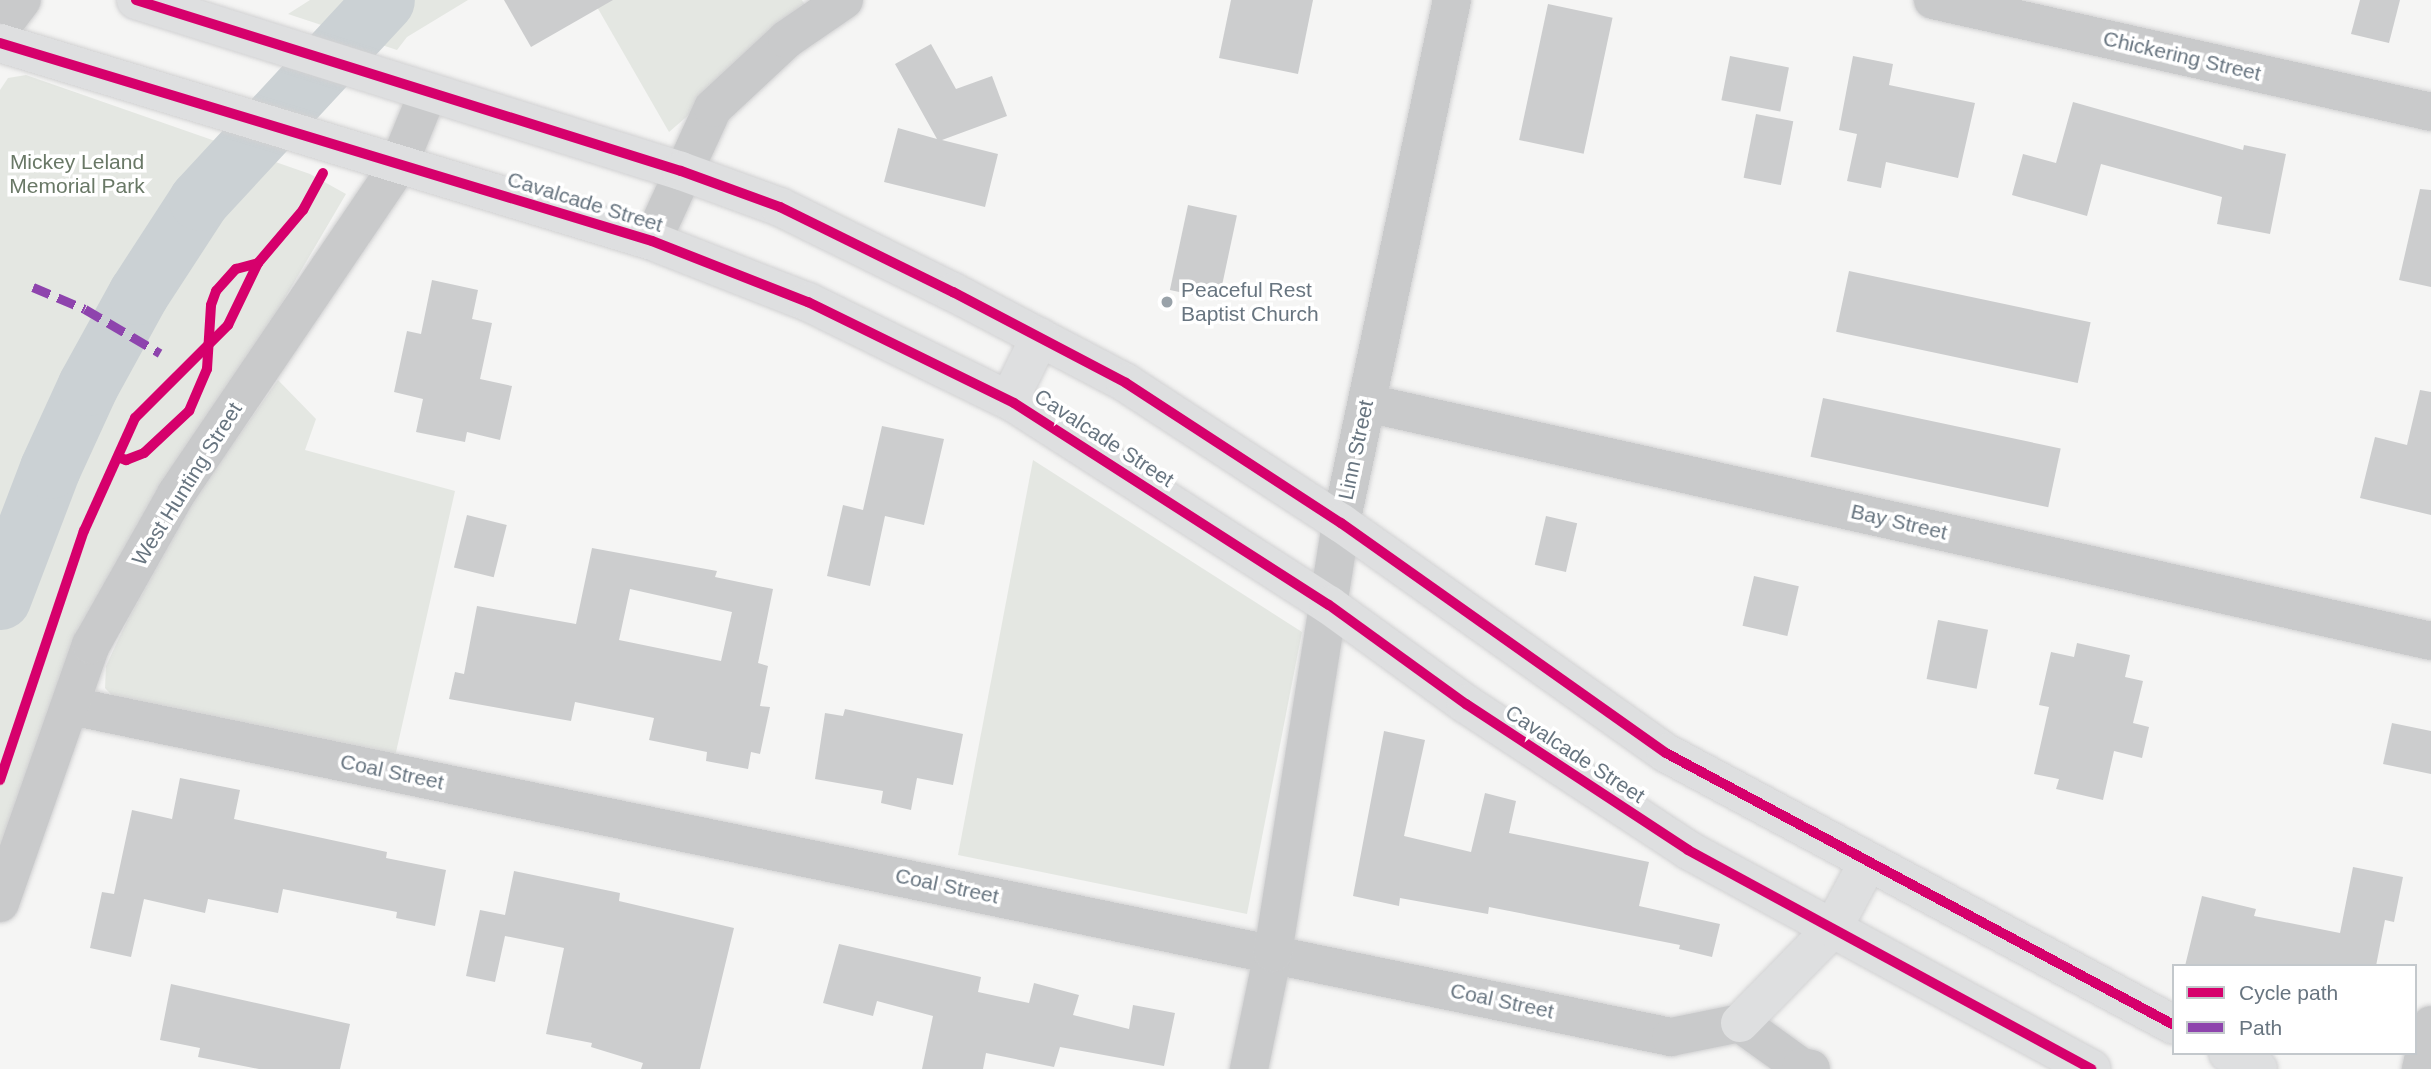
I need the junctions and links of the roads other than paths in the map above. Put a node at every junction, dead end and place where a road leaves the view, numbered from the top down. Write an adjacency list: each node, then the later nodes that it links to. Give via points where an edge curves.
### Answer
1 (22, 0): 6 (street)
2 (136, 0): 8 (main road)
3 (844, 0): 11 (street, via 787,39 713,108)
4 (1452, 0): 15 (street, Linn Street)
5 (1933, 0): 9 (street, Chickering Street)
6 (0, 29)
7 (0, 43): 10 (main road, Cavalcade Street)
8 (428, 93): 10 (street, West Hunting Street); 11 (main road)
9 (2431, 112)
10 (398, 166): 12 (main road, Cavalcade Street); 19 (street, West Hunting Street, via 176,494 91,645)
11 (681, 171): 12 (street); 13 (main road, via 780,207)
12 (652, 241): 14 (main road, Cavalcade Street, via 808,302)
13 (1040, 337): 14 (main road); 16 (main road, via 1126,383)
14 (1009, 400): 17 (main road, Cavalcade Street)
15 (1367, 403): 16 (street, Linn Street); 18 (street, Bay Street)
16 (1341, 523): 17 (street, Linn Street); 20 (main road, via 1666,753)
17 (1329, 605): 22 (main road, Cavalcade Street, via 1586,785 1688,850); 23 (street, Linn Street)
18 (2431, 641)
19 (71, 706): 21 (street, West Hunting Street); 23 (street, Coal Street)
20 (1867, 864): 22 (main road); 25 (main road)
21 (0, 903)
22 (1833, 928): 24 (main road); 30 (main road, Cavalcade Street)
23 (1273, 953): 24 (street, Coal Street, via 1671,1037); 28 (street, Linn Street)
24 (1740, 1023): 29 (street, via 1801,1067)
25 (2172, 1024)
26 (2431, 1025): 32 (street)
27 (2232, 1055): 31 (main road)
28 (1249, 1069)
29 (1811, 1069)
30 (2091, 1069)
31 (2258, 1069)
32 (2421, 1069)

